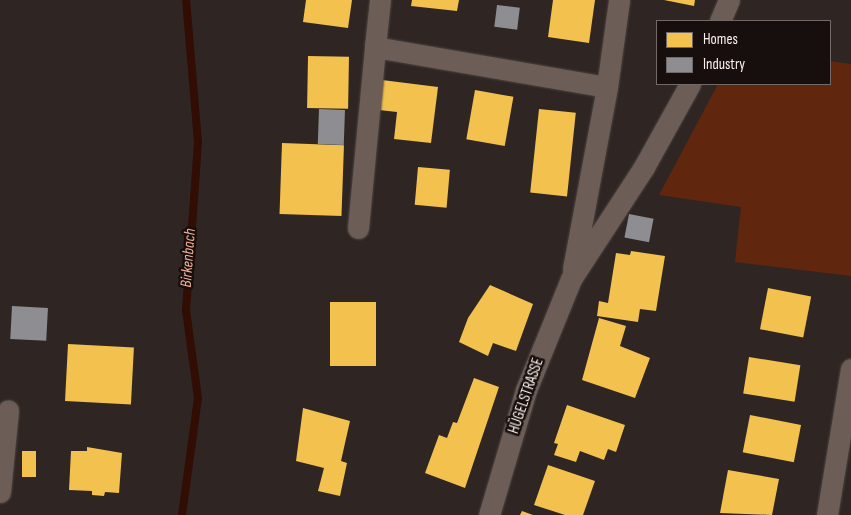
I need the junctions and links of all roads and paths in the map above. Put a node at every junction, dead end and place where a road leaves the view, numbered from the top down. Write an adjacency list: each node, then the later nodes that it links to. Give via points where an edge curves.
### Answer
1 (380, 0): 5 (street)
2 (618, 0): 7 (street, HÜGELSTRASSE)
3 (730, 0): 4 (street)
4 (720, 20)
5 (374, 46): 7 (street); 8 (street)
6 (689, 85): 9 (street, HÜGELSTRASSE, via 644,167)
7 (607, 87): 9 (street, HÜGELSTRASSE)
8 (358, 228)
9 (571, 280): 13 (street, HÜGELSTRASSE, via 526,390)
10 (851, 369): 14 (street)
11 (8, 410): 12 (street)
12 (0, 492)
13 (489, 515)
14 (826, 515)

